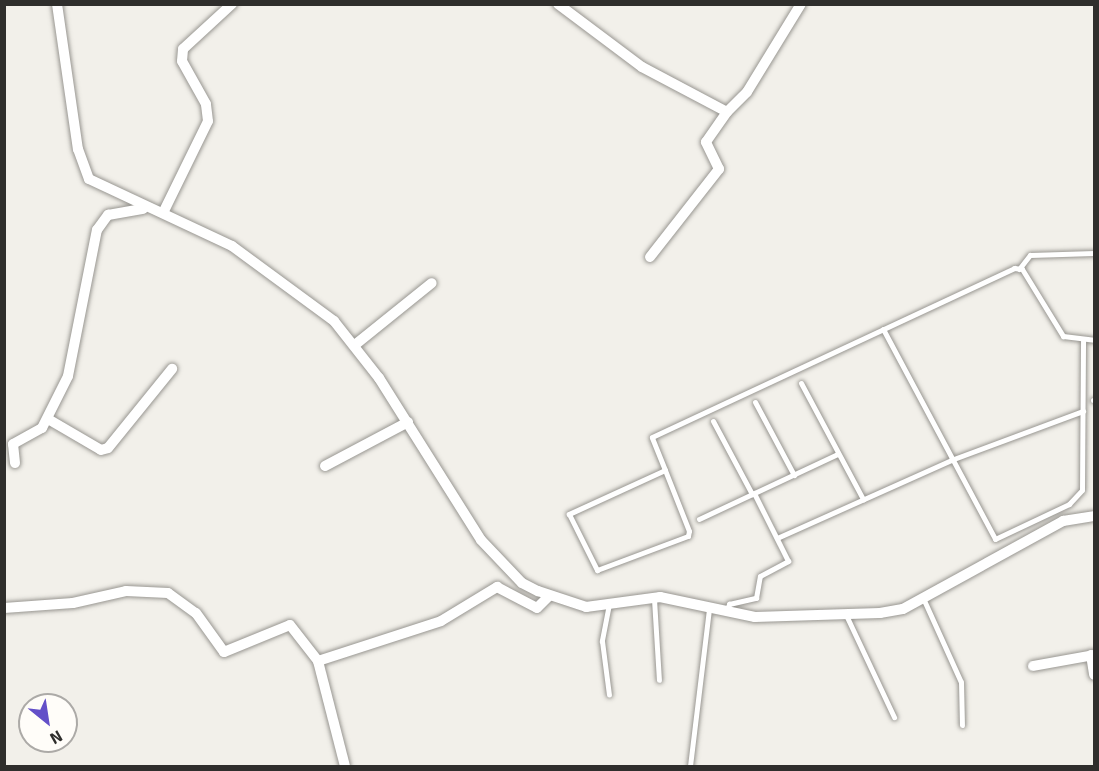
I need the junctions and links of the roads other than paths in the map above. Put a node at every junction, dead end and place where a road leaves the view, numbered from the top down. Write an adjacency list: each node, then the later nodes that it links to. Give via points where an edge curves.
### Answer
1 (57, 4): 6 (street, via 86,174)
2 (232, 4): 7 (street, via 183,49 182,61 206,104 208,121)
3 (558, 4): 5 (street, via 642,67)
4 (801, 4): 5 (street, via 747,92)
5 (727, 112): 9 (street, via 706,142 719,169)
6 (147, 209): 7 (street); 20 (street, via 108,215 90,245 80,330)
7 (163, 213): 15 (street, via 272,270)
8 (1095, 253): 10 (lane, via 1030,255)
9 (650, 257)
10 (1019, 268): 12 (lane); 13 (lane, via 1063,336)
11 (432, 283): 15 (street)
12 (883, 329): 24 (lane); 27 (lane, via 652,437)
13 (1083, 340): 14 (lane); 19 (lane)
14 (1095, 340)
15 (356, 344): 22 (street)
16 (172, 369): 20 (street, via 108,448 101,450)
17 (801, 383): 23 (lane)
18 (755, 402): 28 (lane)
19 (1083, 411): 24 (lane); 24 (lane, via 1079,496 1005,538 995,539 986,529)
20 (48, 419): 25 (street, via 13,444)
21 (713, 421): 29 (lane)
22 (408, 422): 26 (street); 34 (street, via 493,555 522,583)
23 (838, 454): 28 (lane); 30 (lane)
24 (951, 460): 30 (lane)
25 (15, 463)
26 (325, 466)
27 (665, 470): 27 (lane, via 688,536 597,570 569,514)
28 (794, 475): 29 (lane)
29 (753, 494): 32 (lane); 33 (lane)
30 (862, 499): 33 (lane)
31 (1095, 516): 36 (street, via 1073,517 1053,525)
32 (699, 519)
33 (777, 538): 40 (lane, via 788,561 760,576 756,598 729,604)
34 (549, 596): 37 (street, via 586,606); 43 (street, via 540,609 497,587 441,621)
35 (654, 597): 37 (street); 39 (street); 46 (lane)
36 (923, 598): 41 (street, via 903,609); 49 (lane, via 961,682)
37 (609, 604): 47 (lane, via 602,641)
38 (4, 608): 43 (street, via 73,603 126,591 168,593 196,613 224,652 290,625)
39 (709, 608): 40 (street); 51 (lane)
40 (726, 614): 41 (street, via 793,619)
41 (846, 615): 48 (lane)
42 (1093, 655): 44 (street); 45 (street)
43 (318, 661): 50 (street)
44 (1033, 666)
45 (1095, 675)
46 (659, 680)
47 (609, 695)
48 (894, 717)
49 (963, 725)
50 (345, 766)
51 (690, 766)

